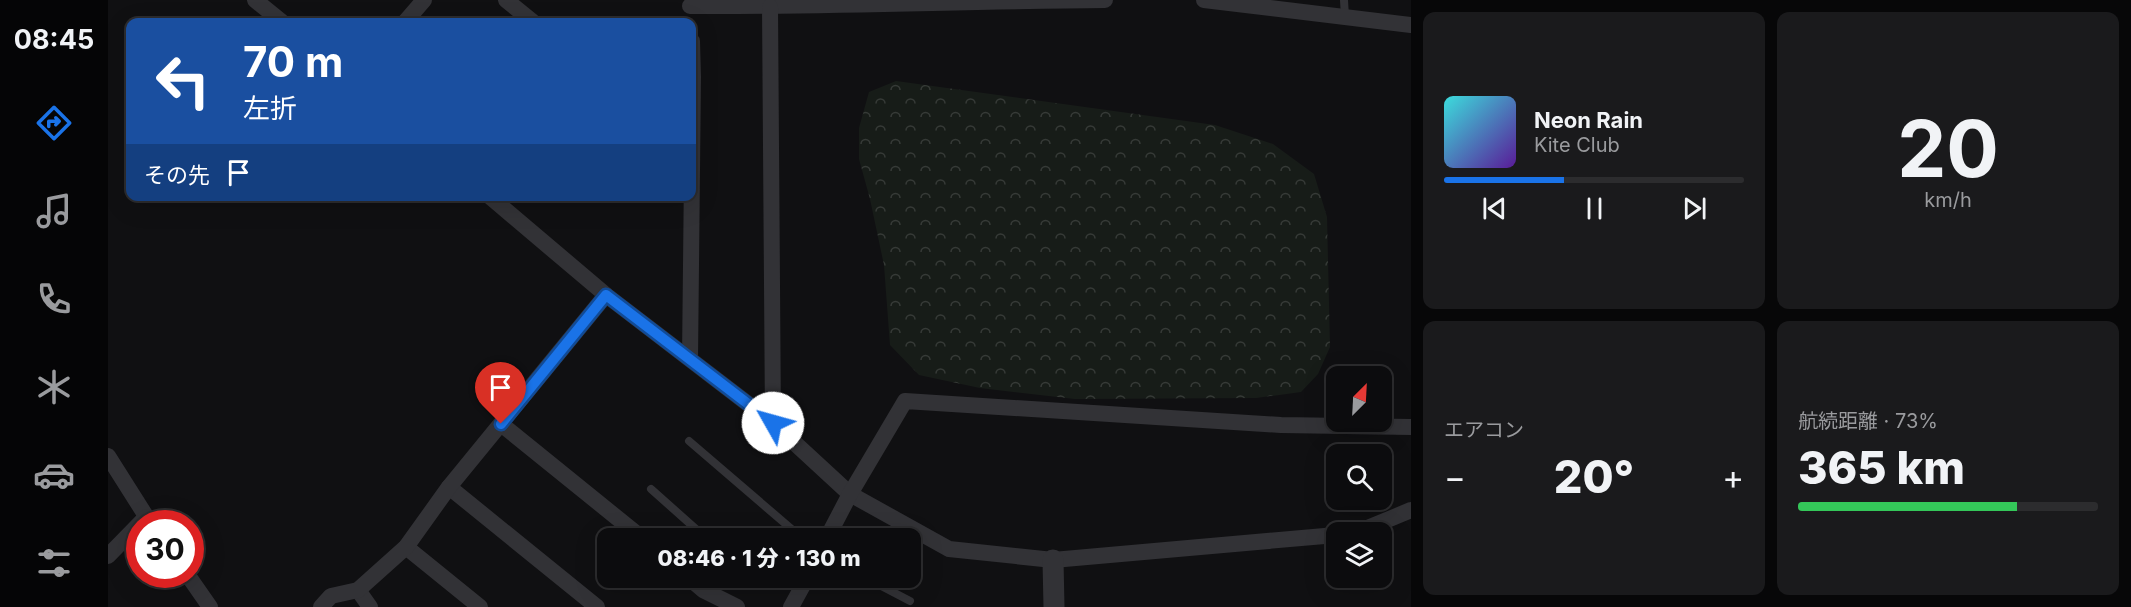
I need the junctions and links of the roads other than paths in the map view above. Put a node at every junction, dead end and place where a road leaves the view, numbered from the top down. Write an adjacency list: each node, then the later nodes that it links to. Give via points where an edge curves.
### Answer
1 (255, 0): 11 (street)
2 (424, 0): 12 (street)
3 (506, 0): 13 (street)
4 (1106, 0): 7 (street)
5 (1204, 0): 10 (street)
6 (1344, 0): 10 (lane)
7 (942, 1): 8 (street)
8 (770, 7): 9 (street); 19 (street)
9 (690, 10)
10 (1345, 17): 14 (street)
11 (277, 18)
12 (408, 18)
13 (528, 18)
14 (1411, 25)
15 (495, 201): 17 (street)
16 (691, 201): 18 (street)
17 (606, 295): 18 (street); 20 (street)
18 (690, 358): 19 (street)
19 (773, 423): 26 (street)
20 (501, 424): 24 (street); 30 (street)
21 (1411, 427): 26 (street, via 1281,425 905,401)
22 (688, 441): 32 (lane)
23 (108, 456): 27 (street)
24 (449, 487): 36 (street); 49 (street)
25 (651, 489): 31 (lane)
26 (850, 494): 33 (street); 38 (street, via 949,549)
27 (142, 510)
28 (1411, 510): 29 (street)
29 (1382, 522)
30 (630, 528)
31 (695, 528)
32 (790, 528)
33 (832, 528)
34 (1326, 536): 38 (street)
35 (126, 539): 37 (street)
36 (406, 546): 43 (street); 48 (street)
37 (108, 555)
38 (1053, 560): 52 (street)
39 (197, 588): 45 (street)
40 (701, 588): 50 (street)
41 (801, 588): 51 (street)
42 (885, 588): 44 (lane)
43 (358, 590): 46 (street, via 331,596); 47 (street)
44 (910, 601)
45 (210, 607)
46 (321, 607)
47 (370, 607)
48 (480, 607)
49 (597, 607)
50 (737, 607)
51 (791, 607)
52 (1054, 607)

